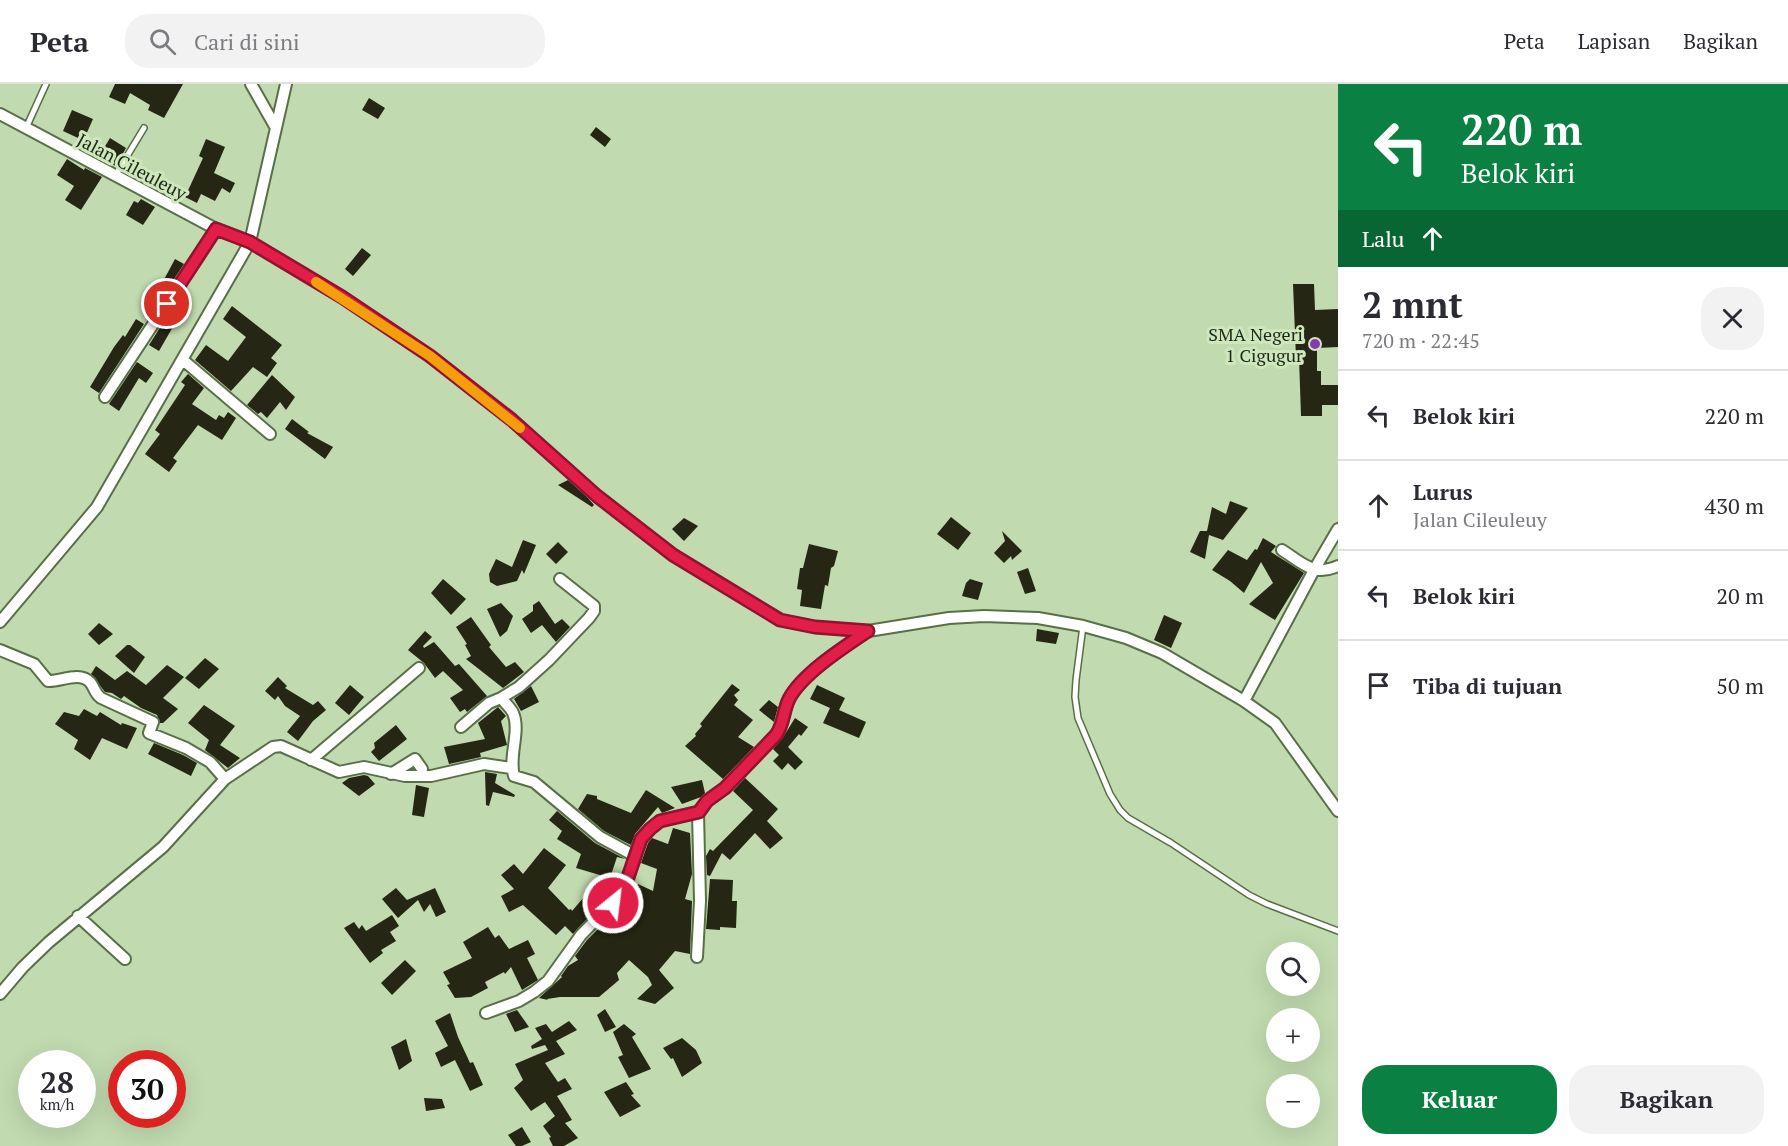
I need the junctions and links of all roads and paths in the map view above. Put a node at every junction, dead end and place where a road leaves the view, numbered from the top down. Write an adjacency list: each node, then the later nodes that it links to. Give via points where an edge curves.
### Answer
1 (46, 84): 5 (lane)
2 (251, 84): 7 (street)
3 (286, 84): 7 (street)
4 (0, 114): 5 (street, Jalan Cileuleuy)
5 (26, 128): 8 (street, Jalan Cileuleuy)
6 (144, 128): 8 (lane)
7 (276, 128): 10 (street)
8 (115, 176): 9 (street, Jalan Cileuleuy)
9 (216, 229): 10 (street, Jalan Cileuleuy); 12 (street)
10 (250, 242): 11 (street); 21 (street, Jalan Cileuleuy, via 430,356 673,555 780,620)
11 (183, 360): 13 (street); 19 (street, via 97,507)
12 (105, 397)
13 (270, 434)
14 (1338, 529): 17 (street)
15 (1282, 550): 17 (street)
16 (1338, 566): 17 (street)
17 (1314, 570): 25 (street)
18 (560, 579): 24 (street, via 590,602 594,611 549,660)
19 (0, 622)
20 (1083, 626): 21 (street, via 1038,618 984,616); 25 (street, via 1162,653); 36 (lane, via 1076,680 1078,718 1120,810 1250,895)
21 (868, 631): 33 (street, via 794,691 781,729)
22 (0, 650): 31 (street, via 34,664 48,681 87,680 96,695 153,722 149,733 210,762)
23 (419, 668): 27 (street)
24 (501, 698): 26 (street); 28 (street, via 513,712 515,723)
25 (1244, 701): 32 (street, via 1275,723)
26 (461, 727)
27 (311, 760): 30 (street, via 339,772 364,767); 31 (street, via 277,745)
28 (511, 768): 30 (street, via 484,764 431,776); 34 (street, via 514,776 534,782 600,837)
29 (422, 769): 30 (street, via 415,759)
30 (391, 774)
31 (225, 779): 35 (street, via 163,847)
32 (1338, 811)
33 (699, 812): 34 (street, via 660,821 641,839); 37 (street)
34 (635, 856): 40 (street, via 619,896 581,935 548,981 519,1001)
35 (78, 916): 38 (street); 39 (street)
36 (1338, 932)
37 (697, 957)
38 (125, 959)
39 (0, 994)
40 (486, 1013)

